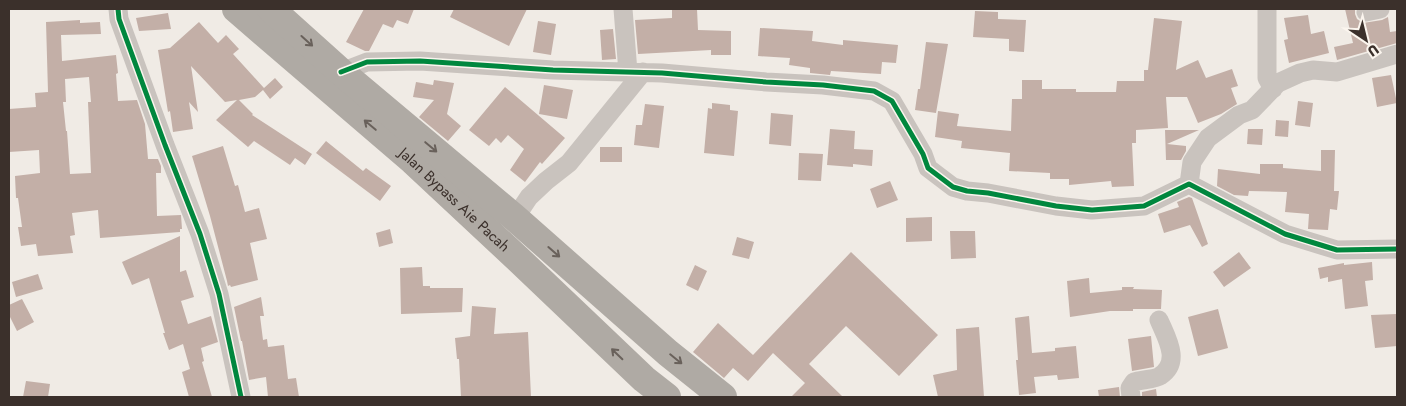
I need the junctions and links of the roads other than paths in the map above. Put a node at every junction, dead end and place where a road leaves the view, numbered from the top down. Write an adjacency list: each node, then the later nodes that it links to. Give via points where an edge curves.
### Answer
1 (118, 9): 14 (street, via 206,251 219,294)
2 (236, 9): 15 (highway, Jalan Bypass Aie Pacah, one-way to 2, via 412,161)
3 (271, 9): 7 (highway, one-way to 7)
4 (623, 9): 8 (street)
5 (1267, 9): 9 (street, via 1267,78)
6 (1397, 54): 9 (street, via 1337,72 1313,70 1300,73)
7 (341, 72): 8 (street, via 368,62 394,60); 11 (highway, one-way to 11)
8 (636, 72): 10 (street, via 874,91 892,101 928,168 953,187 967,191 1092,210 1144,206); 11 (street, via 568,163 529,197)
9 (1273, 88): 10 (street, via 1252,110 1239,115 1208,138 1192,162)
10 (1189, 184): 12 (street, via 1285,234 1337,250)
11 (515, 218): 16 (highway, one-way to 16, via 668,353)
12 (1397, 249)
13 (1159, 320): 17 (street, via 1173,355 1170,366 1160,376 1134,382 1130,388)
14 (241, 397)
15 (667, 397)
16 (723, 397)
17 (1131, 397)

